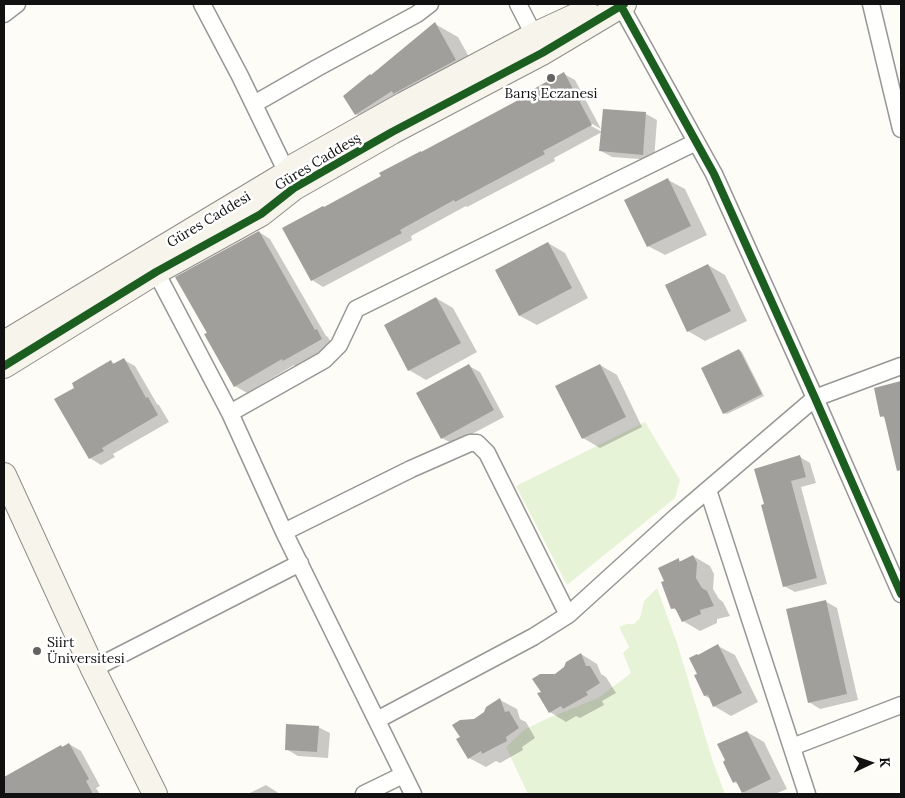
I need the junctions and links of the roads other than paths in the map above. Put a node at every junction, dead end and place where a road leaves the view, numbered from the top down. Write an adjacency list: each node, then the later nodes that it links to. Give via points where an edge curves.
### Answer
1 (17, 4): 7 (street)
2 (202, 4): 9 (street)
3 (430, 4): 9 (street)
4 (518, 4): 8 (street)
5 (615, 4): 8 (street, Güres Caddesi); 11 (street); 12 (street, Güres Caddesş, via 542,53 392,132)
6 (871, 4): 10 (street)
7 (4, 14)
8 (534, 35): 12 (street, Güres Caddesi, via 294,166)
9 (254, 104): 12 (street)
10 (901, 128)
11 (696, 142): 17 (street, via 714,174); 18 (street, via 356,309 339,345 324,360)
12 (290, 180): 13 (street, Güres Caddesş, via 261,214); 14 (street, Güres Caddesi)
13 (156, 272): 15 (street, Güres Caddesş); 18 (street)
14 (4, 343)
15 (4, 366)
16 (901, 366): 17 (street)
17 (815, 398): 20 (street); 23 (street)
18 (230, 413): 21 (street)
19 (4, 475): 25 (street)
20 (708, 490): 24 (street); 28 (street)
21 (284, 532): 22 (street); 24 (street, via 411,469 470,443 477,444 487,452)
22 (300, 563): 25 (street); 27 (street)
23 (901, 594)
24 (568, 615): 27 (street)
25 (93, 669): 30 (street)
26 (901, 705): 28 (street)
27 (377, 720): 29 (street)
28 (792, 747): 33 (street)
29 (404, 775): 31 (street); 32 (street)
30 (155, 794)
31 (364, 794)
32 (413, 794)
33 (807, 794)

